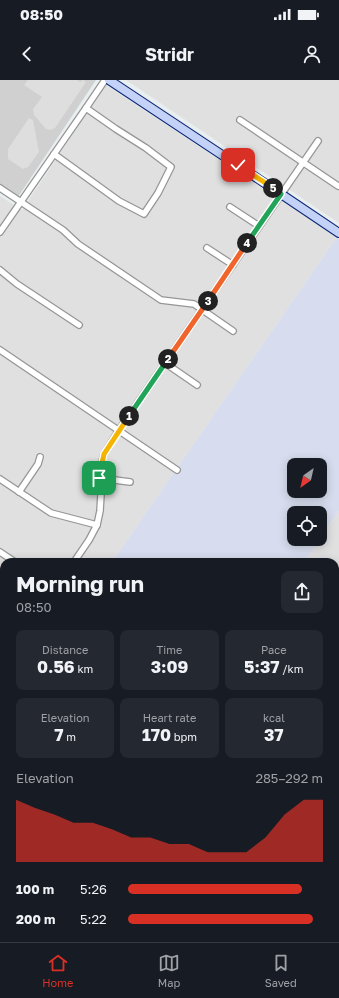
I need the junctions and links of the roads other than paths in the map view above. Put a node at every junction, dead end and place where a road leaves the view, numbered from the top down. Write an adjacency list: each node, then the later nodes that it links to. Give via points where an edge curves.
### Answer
1 (105, 80): 3 (street)
2 (109, 80): 10 (street)
3 (86, 108): 6 (street); 6 (street, via 171,167 144,214 119,201)
4 (240, 120): 7 (street)
5 (318, 141): 7 (street)
6 (54, 154): 11 (street)
7 (303, 162): 8 (street); 10 (street)
8 (338, 186)
9 (0, 188): 11 (street)
10 (281, 194): 13 (street); 15 (street)
11 (21, 202): 14 (street); 19 (street, via 162,300 194,304)
12 (230, 207): 13 (street)
13 (259, 226): 17 (street)
14 (0, 232)
15 (339, 233)
16 (207, 248): 17 (street)
17 (233, 265): 19 (street)
18 (0, 270): 20 (street)
19 (202, 310): 21 (street); 23 (street)
20 (79, 325)
21 (233, 331)
22 (0, 350): 25 (street)
23 (165, 363): 24 (street); 25 (street)
24 (197, 385)
25 (119, 430): 27 (street); 28 (street, via 104,454)
26 (40, 457): 31 (street)
27 (177, 470)
28 (99, 478): 30 (street); 32 (street, via 101,494)
29 (0, 479): 31 (street)
30 (130, 482)
31 (19, 492): 32 (street, via 51,513)
32 (97, 525): 35 (street)
33 (0, 552): 34 (street)
34 (9, 558)
35 (77, 558)

